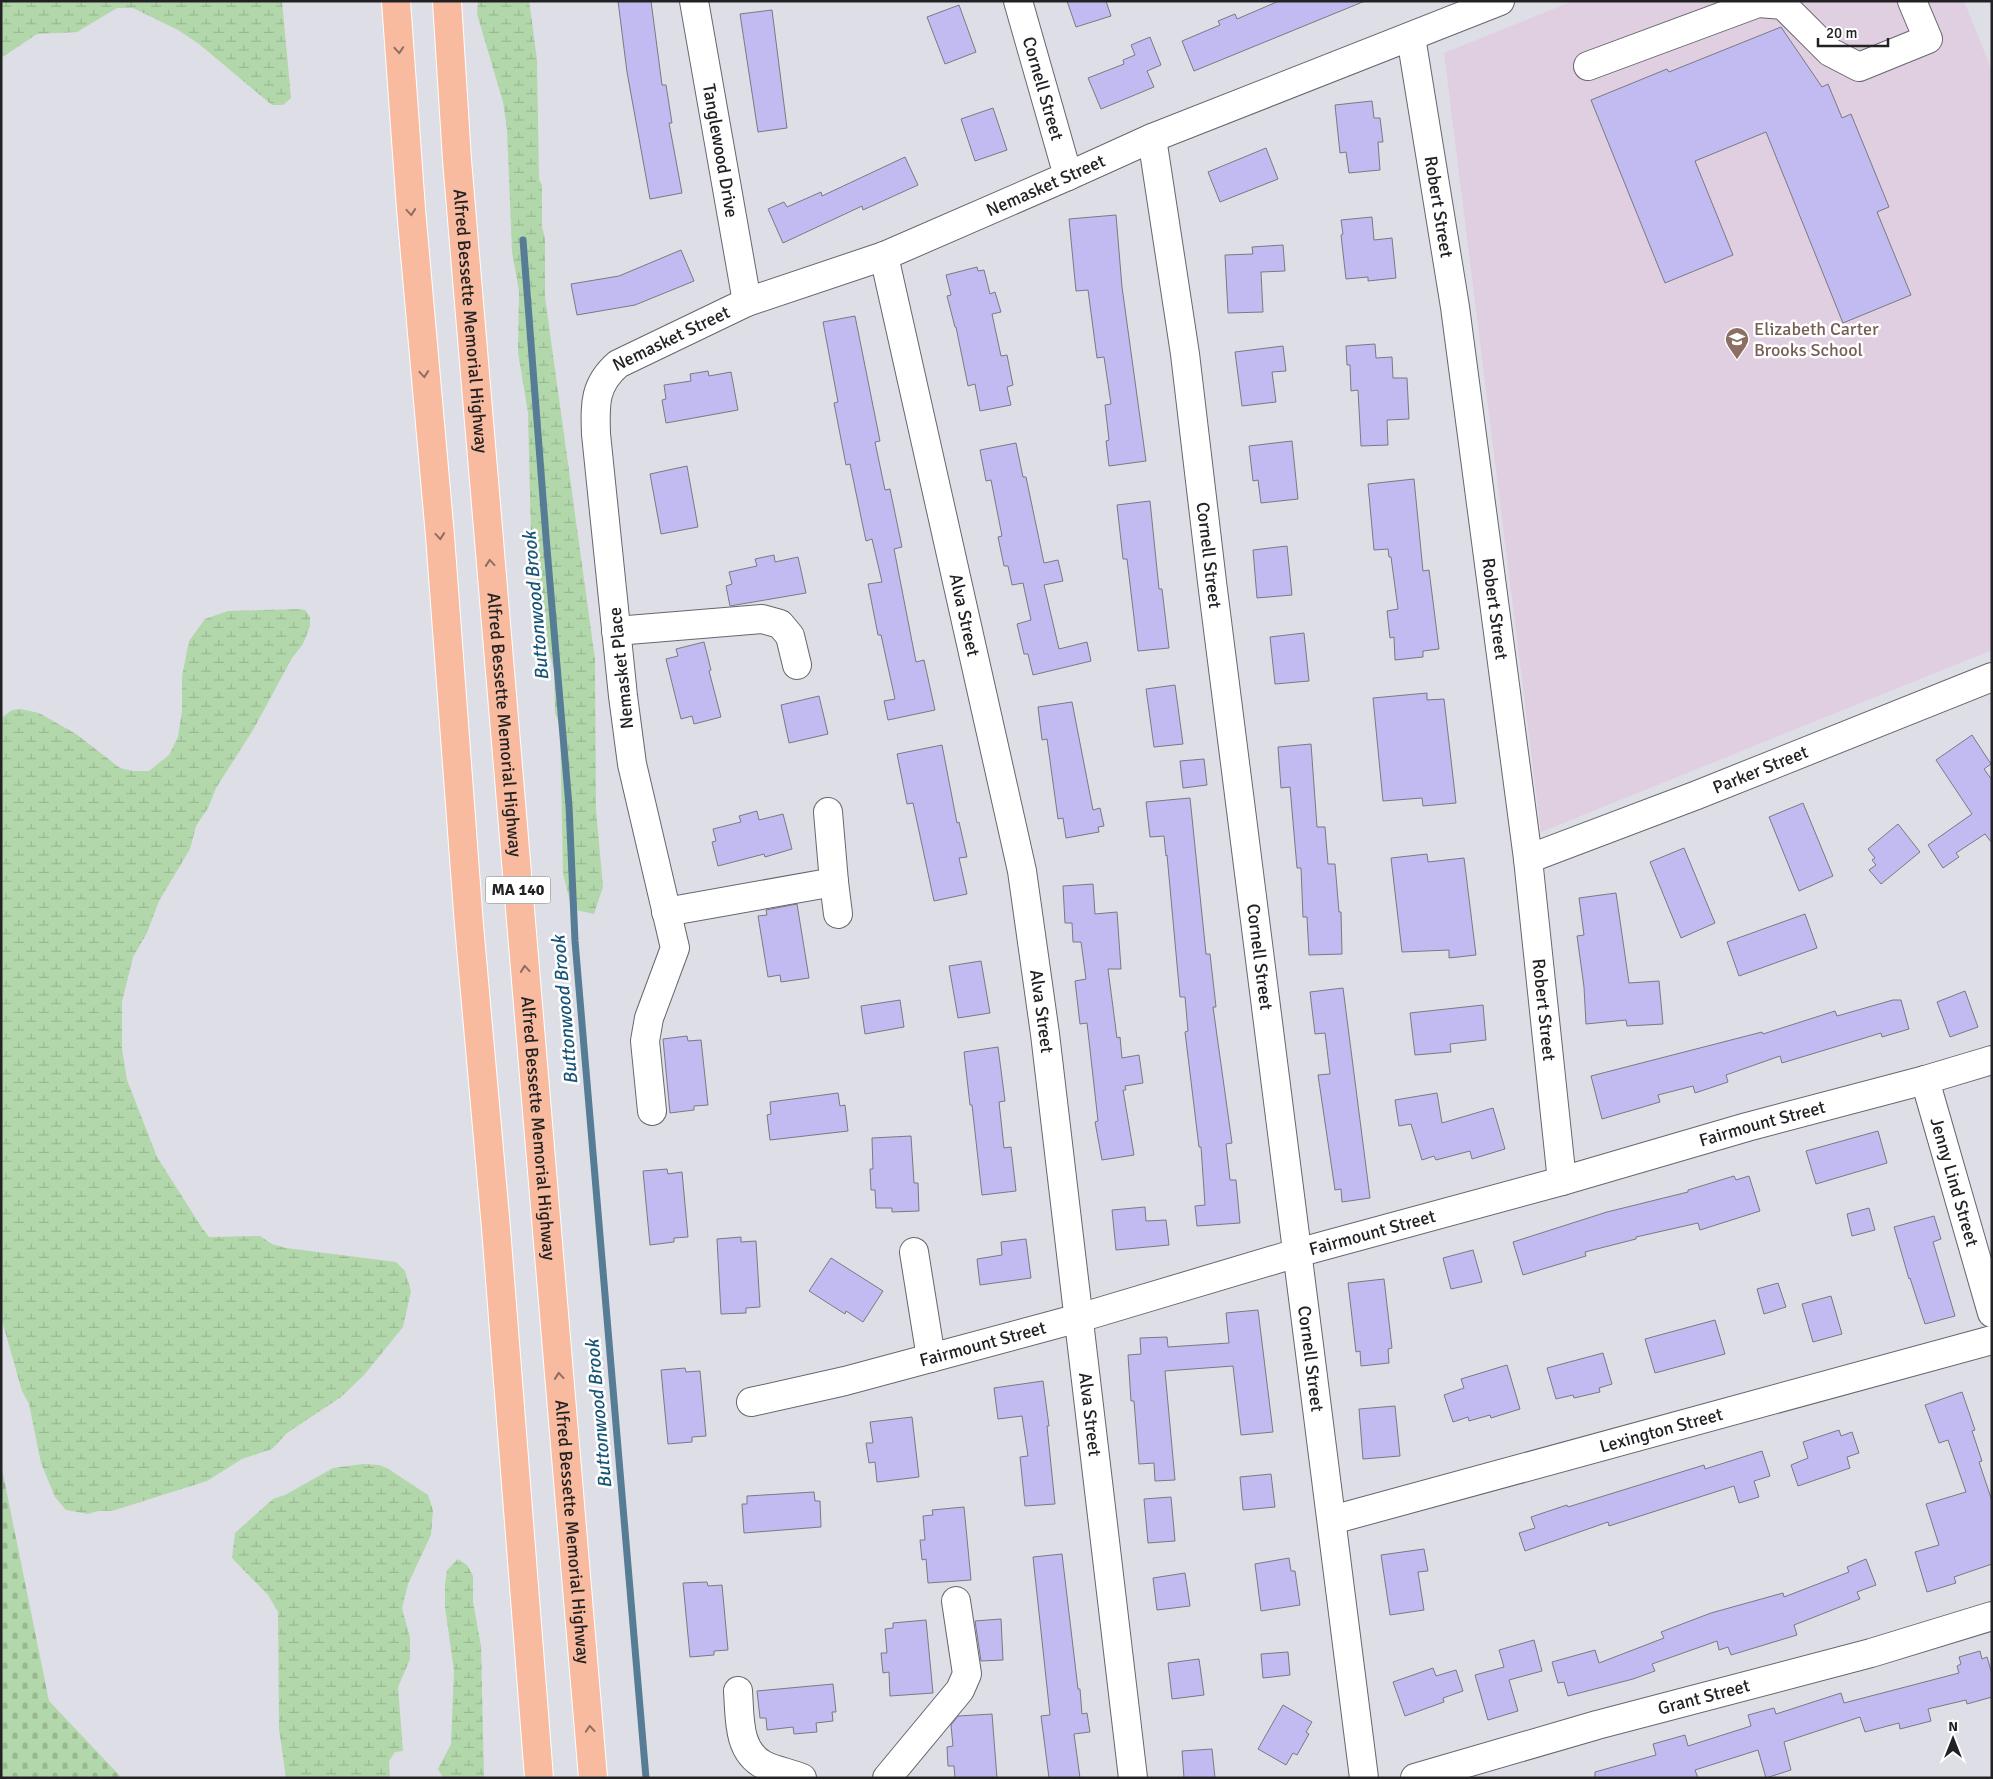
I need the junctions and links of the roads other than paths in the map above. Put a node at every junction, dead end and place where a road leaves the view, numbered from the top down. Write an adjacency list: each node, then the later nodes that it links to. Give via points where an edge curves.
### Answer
1 (396, 1): 38 (highway, MA 140, one-way to 38, via 411,219 440,536)
2 (447, 1): 39 (highway, Alfred Bessette Memorial Highway / MA 140, one-way to 2, via 482,467)
3 (694, 1): 13 (street, Tanglewood Drive)
4 (1018, 1): 11 (street, Cornell Street)
5 (1500, 1): 8 (street, Nemasket Street)
6 (1912, 1): 7 (street, via 1928,39 1859,67 1830,52 1783,5)
7 (1757, 2): 9 (street)
8 (1411, 37): 10 (street, Nemasket Street); 19 (street, Robert Street, via 1455,307)
9 (1588, 66)
10 (1152, 138): 11 (street, Nemasket Street); 28 (street, Cornell Street, via 1186,354)
11 (1068, 176): 12 (street, Nemasket Street)
12 (884, 256): 13 (street, Nemasket Street); 30 (street, Alva Street, via 1022,871)
13 (747, 302): 14 (street, Nemasket Street, via 618,364 607,373)
14 (601, 384): 15 (street, Nemasket Place, via 595,408 596,434)
15 (616, 631): 16 (street, via 762,619 780,624 790,636); 21 (street, Nemasket Place, via 632,764)
16 (796, 665)
17 (1992, 678): 19 (street, Parker Street)
18 (828, 812): 20 (street)
19 (1528, 859): 26 (street, Robert Street)
20 (834, 882): 21 (street); 22 (street)
21 (666, 912): 25 (street, Nemasket Place, via 675,948 649,1018 645,1041)
22 (838, 914)
23 (1992, 1060): 24 (street, Fairmount Street)
24 (1926, 1080): 26 (street, Fairmount Street, via 1747,1127); 29 (street, Jenny Lind Street)
25 (652, 1111)
26 (1562, 1181): 28 (street, Fairmount Street)
27 (914, 1252): 32 (street)
28 (1297, 1254): 30 (street, Fairmount Street); 34 (street, Cornell Street)
29 (1992, 1313)
30 (1079, 1318): 32 (street, Fairmount Street); 42 (street, Alva Street)
31 (1992, 1340): 34 (street, Lexington Street)
32 (931, 1358): 33 (street, Fairmount Street)
33 (751, 1402)
34 (1332, 1520): 43 (street, Cornell Street)
35 (956, 1601): 41 (street, via 967,1674 960,1690)
36 (1992, 1616): 44 (street, Grant Street, via 1872,1653 1597,1725)
37 (738, 1691): 40 (street, via 742,1739 749,1753 764,1765)
38 (539, 1778)
39 (593, 1778)
40 (802, 1778)
41 (887, 1778)
42 (1133, 1778)
43 (1364, 1778)
44 (1415, 1778)

